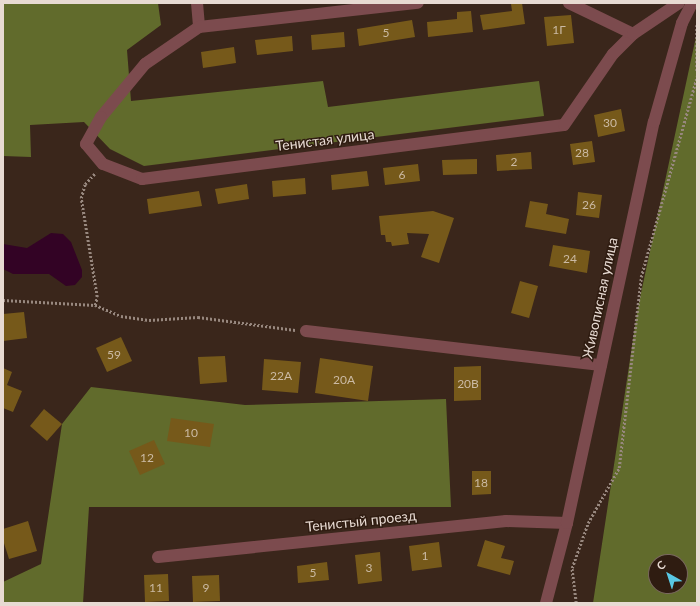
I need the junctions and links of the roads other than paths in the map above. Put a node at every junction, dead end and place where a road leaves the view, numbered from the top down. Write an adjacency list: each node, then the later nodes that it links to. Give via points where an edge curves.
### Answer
1 (197, 3): 6 (street)
2 (418, 3): 6 (street)
3 (569, 3): 7 (street)
4 (679, 3): 7 (street, Тенистая улица)
5 (692, 3): 9 (street, Живописная улица, via 682,23 654,122)
6 (199, 27): 7 (street, Тенистая улица, via 145,64 101,117 86,144 103,164 142,179 564,125 613,54)
7 (633, 34)
8 (306, 331): 9 (street)
9 (601, 365): 10 (street, Живописная улица)
10 (567, 524): 11 (street, Тенистый проезд, via 506,521); 12 (street, Живописная улица)
11 (158, 557)
12 (546, 603)

